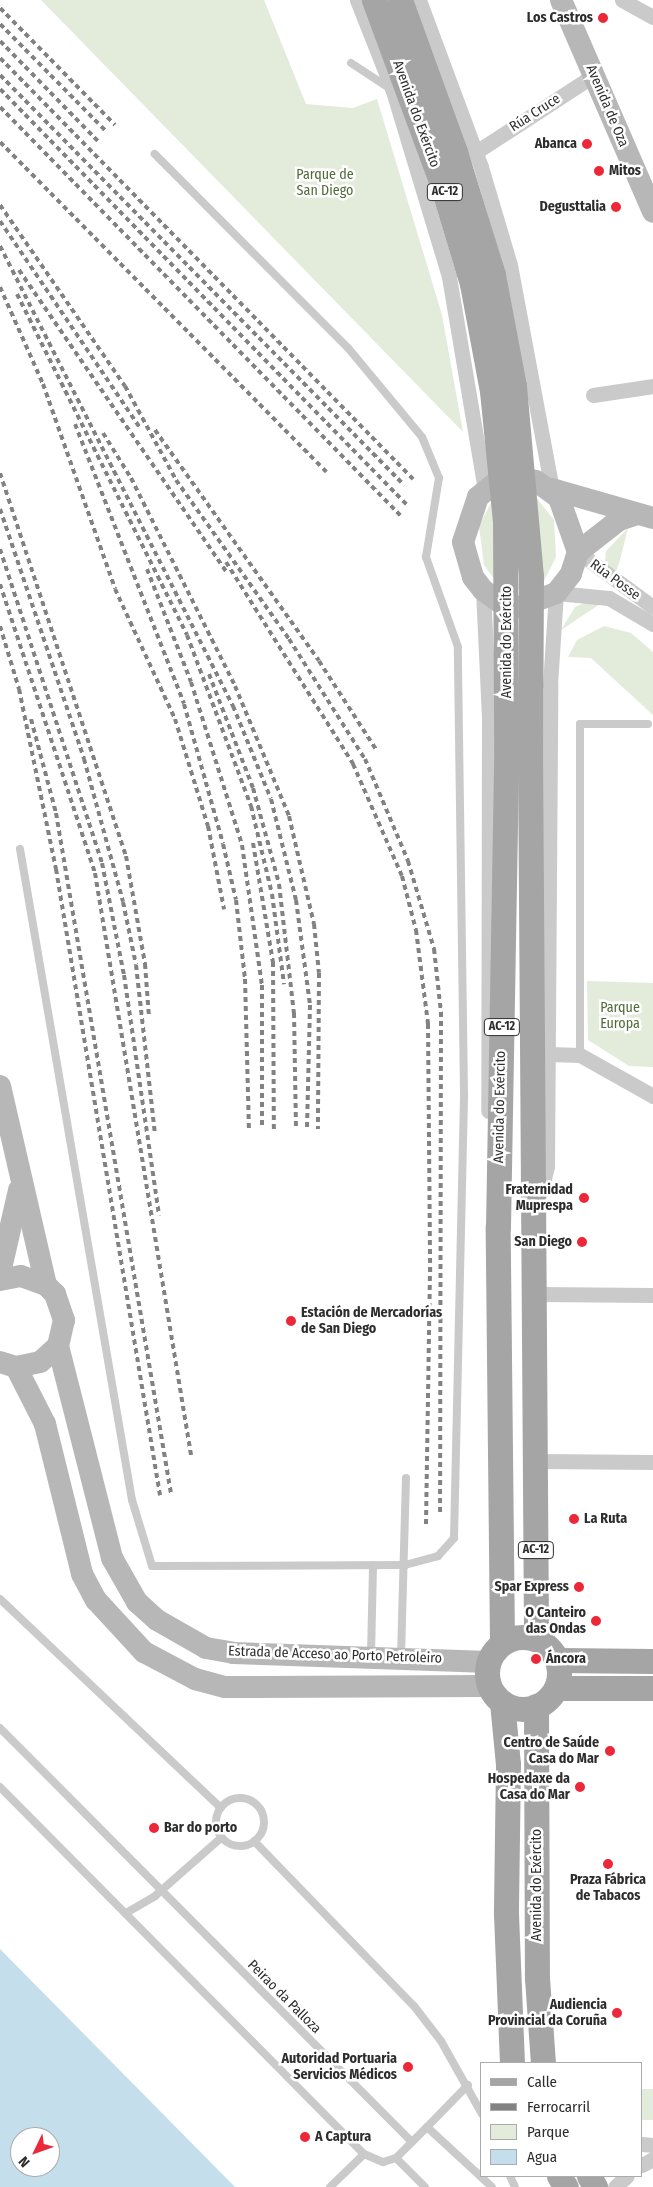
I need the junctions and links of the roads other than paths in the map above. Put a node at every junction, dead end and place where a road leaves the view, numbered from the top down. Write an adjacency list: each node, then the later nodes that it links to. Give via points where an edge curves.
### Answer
1 (357, 0): 10 (street, Avenida do Exército)
2 (561, 0): 9 (main road, Avenida de Oza)
3 (622, 0): 6 (street)
4 (408, 7): 8 (main road); 15 (main road, Avenida do Exército / AC-12, via 493,274)
5 (378, 10): 10 (main road); 15 (main road, Avenida do Exército / AC-12, via 441,181)
6 (653, 17)
7 (351, 63): 10 (lane)
8 (443, 63): 11 (street)
9 (594, 75): 11 (street, Rúa Cruce); 13 (main road, Avenida de Oza)
10 (393, 92): 17 (street, Avenida do Exército, via 449,277)
11 (476, 152): 18 (street, via 510,265)
12 (155, 154): 46 (lane, via 348,348 422,437 439,478 426,557 458,647 464,1093 460,1380 454,1538 438,1556)
13 (653, 212)
14 (653, 386): 16 (street)
15 (503, 388): 26 (main road, Avenida do Exército / AC-12, bridge, via 531,576)
16 (594, 395)
17 (485, 489): 18 (main road, via 518,476); 21 (main road, via 472,507 463,542 473,577)
18 (552, 490): 19 (main road); 20 (main road, via 570,519)
19 (645, 516): 20 (main road, via 612,525)
20 (578, 552): 22 (main road, via 571,574); 23 (street, Rúa Posse)
21 (483, 590): 22 (main road, via 505,606 520,607); 39 (street, Avenida do Exército, via 489,716 488,1191)
22 (556, 593): 24 (street, Rúa Posse, via 609,598); 28 (street, Avenida do Exército, via 550,685)
23 (653, 607)
24 (653, 624)
25 (648, 724): 29 (lane, via 580,724)
26 (518, 750): 33 (main road, Avenida do Exército / AC-12); 39 (main road, Avenida do Exército / AC-12)
27 (20, 849): 45 (lane, via 132,1500 152,1566)
28 (549, 1054): 29 (street); 33 (street, Avenida do Exército, via 547,1167)
29 (580, 1055): 31 (street)
30 (0, 1086): 32 (main road, Estrada de Acceso ao Porto Petroleiro)
31 (653, 1096)
32 (21, 1182): 34 (main road, Estrada de Acceso ao Porto Petroleiro); 36 (main road, Estrada de Acceso ao Porto Petroleiro)
33 (536, 1212): 37 (main road, Avenida do Exército / AC-12)
34 (0, 1273)
35 (0, 1280): 36 (main road, via 21,1276)
36 (46, 1285): 40 (main road, Estrada de Acceso ao Porto Petroleiro, via 55,1294 64,1320)
37 (537, 1294): 38 (street); 42 (main road, Avenida do Exército / AC-12)
38 (653, 1295)
39 (500, 1303): 49 (main road, Avenida do Exército / AC-12)
40 (58, 1346): 41 (main road, via 40,1362); 50 (main road, Estrada de Acceso ao Porto Petroleiro, via 112,1558 137,1602 180,1636 206,1648 263,1655)
41 (8, 1365): 54 (main road, Estrada de Acceso ao Porto Petroleiro, via 45,1424 74,1546 96,1600 130,1639 166,1666 218,1685 258,1690)
42 (537, 1461): 43 (street); 48 (main road, Avenida do Exército / AC-12)
43 (653, 1462)
44 (406, 1478): 46 (lane)
45 (373, 1565): 46 (lane); 50 (lane)
46 (405, 1565): 51 (lane)
47 (0, 1599): 61 (lane)
48 (536, 1639): 49 (main road, via 518,1637); 52 (main road)
49 (495, 1652): 51 (main road, Estrada de Acceso ao Porto Petroleiro); 57 (main road)
50 (371, 1656): 51 (main road, Estrada de Acceso ao Porto Petroleiro)
51 (401, 1656): 54 (main road)
52 (557, 1660): 53 (main road); 55 (main road)
53 (653, 1661)
54 (401, 1684): 57 (main road, Estrada de Acceso ao Porto Petroleiro)
55 (556, 1688): 56 (main road); 58 (main road)
56 (653, 1688)
57 (496, 1694): 58 (main road, via 515,1708); 66 (main road, via 508,1764)
58 (536, 1706): 67 (main road, Avenida do Exército, via 537,1978)
59 (0, 1728): 64 (lane, Peirao da Palloza)
60 (0, 1787): 65 (lane)
61 (221, 1808): 62 (lane, via 217,1822); 63 (lane, via 236,1798 257,1804 264,1819)
62 (222, 1837): 63 (lane, via 236,1845); 64 (lane)
63 (254, 1841): 68 (lane, via 414,2006)
64 (160, 1891): 65 (lane); 71 (lane, Peirao da Palloza)
65 (126, 1913): 72 (lane)
66 (513, 2058)
67 (543, 2062)
68 (468, 2084): 69 (lane); 70 (lane)
69 (480, 2110)
70 (426, 2127): 71 (lane); 74 (lane)
71 (412, 2142): 73 (lane)
72 (364, 2154): 73 (lane, via 383,2162); 77 (lane)
73 (396, 2158): 78 (lane)
74 (480, 2176)
75 (481, 2177): 79 (lane)
76 (626, 2177): 80 (street)
77 (330, 2187)
78 (425, 2187)
79 (492, 2187)
80 (615, 2187)

